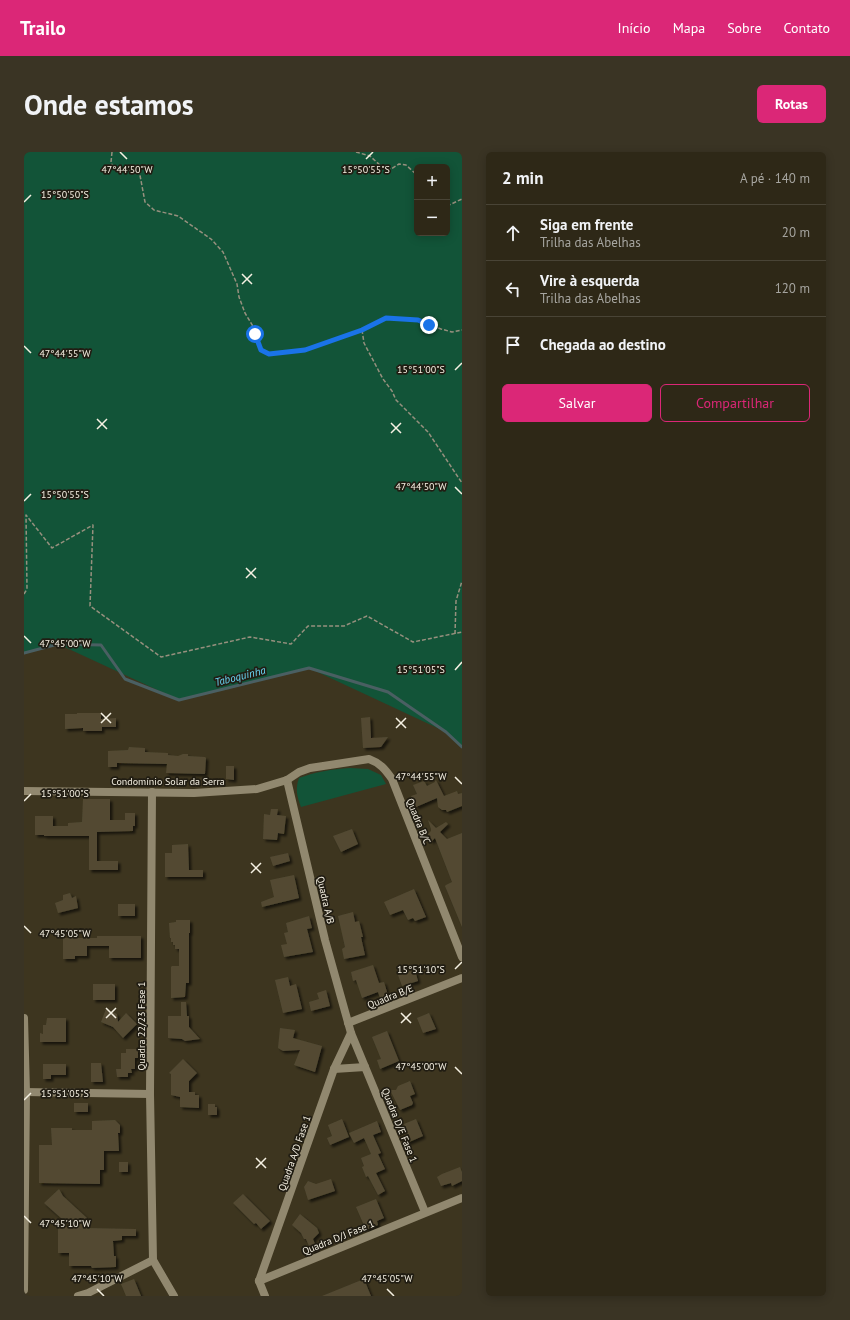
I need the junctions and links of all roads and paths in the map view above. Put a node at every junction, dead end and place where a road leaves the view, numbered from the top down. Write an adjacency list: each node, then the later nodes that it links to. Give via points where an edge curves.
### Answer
1 (112, 152): 6 (path, via 111,162 114,168 139,170 145,202 154,210 178,216 211,239 223,252 261,350 269,354 305,350)
2 (356, 152): 3 (path, via 370,156 384,169 391,169 399,164 406,165)
3 (414, 172)
4 (462, 199): 5 (path)
5 (450, 205)
6 (362, 330): 7 (path, via 386,318 418,320 452,332); 8 (path, via 364,343 396,400 428,432)
7 (462, 330)
8 (462, 483)
9 (462, 581): 12 (path, via 456,601)
10 (24, 594): 12 (path, via 27,589 26,515 52,548 93,525 90,606 160,657 250,637 291,644 308,626 344,626 367,616 413,642)
11 (462, 632): 12 (path)
12 (455, 634)
13 (287, 780): 15 (street, Condomínio Solar da Serra, via 257,789 194,793); 16 (street, Quadra B/C, via 310,768 338,763 369,759 384,767 392,779); 19 (street, Quadra A/B, via 325,940)
14 (24, 791): 15 (street, Condomínio Solar da Serra)
15 (152, 792): 24 (street, Quadra 22/23 Fase 1)
16 (462, 957)
17 (462, 978): 19 (street, Quadra B/E)
18 (24, 1018): 23 (street)
19 (348, 1023): 20 (street, Quadra D/E Fase 1)
20 (351, 1032): 21 (street, Quadra D/E Fase 1); 22 (street, Quadra A/D Fase 1)
21 (366, 1067): 22 (street); 26 (street, Quadra D/E Fase 1)
22 (334, 1069): 28 (street, Quadra A/D Fase 1)
23 (25, 1092): 24 (street); 29 (street)
24 (150, 1094): 27 (street, Quadra 22/23 Fase 1)
25 (462, 1198): 26 (street, Quadra D/J Fase 1)
26 (425, 1212): 28 (street, Quadra D/J Fase 1)
27 (153, 1260): 30 (street); 31 (street)
28 (260, 1281): 32 (street)
29 (24, 1290)
30 (78, 1296)
31 (174, 1296)
32 (265, 1296)

